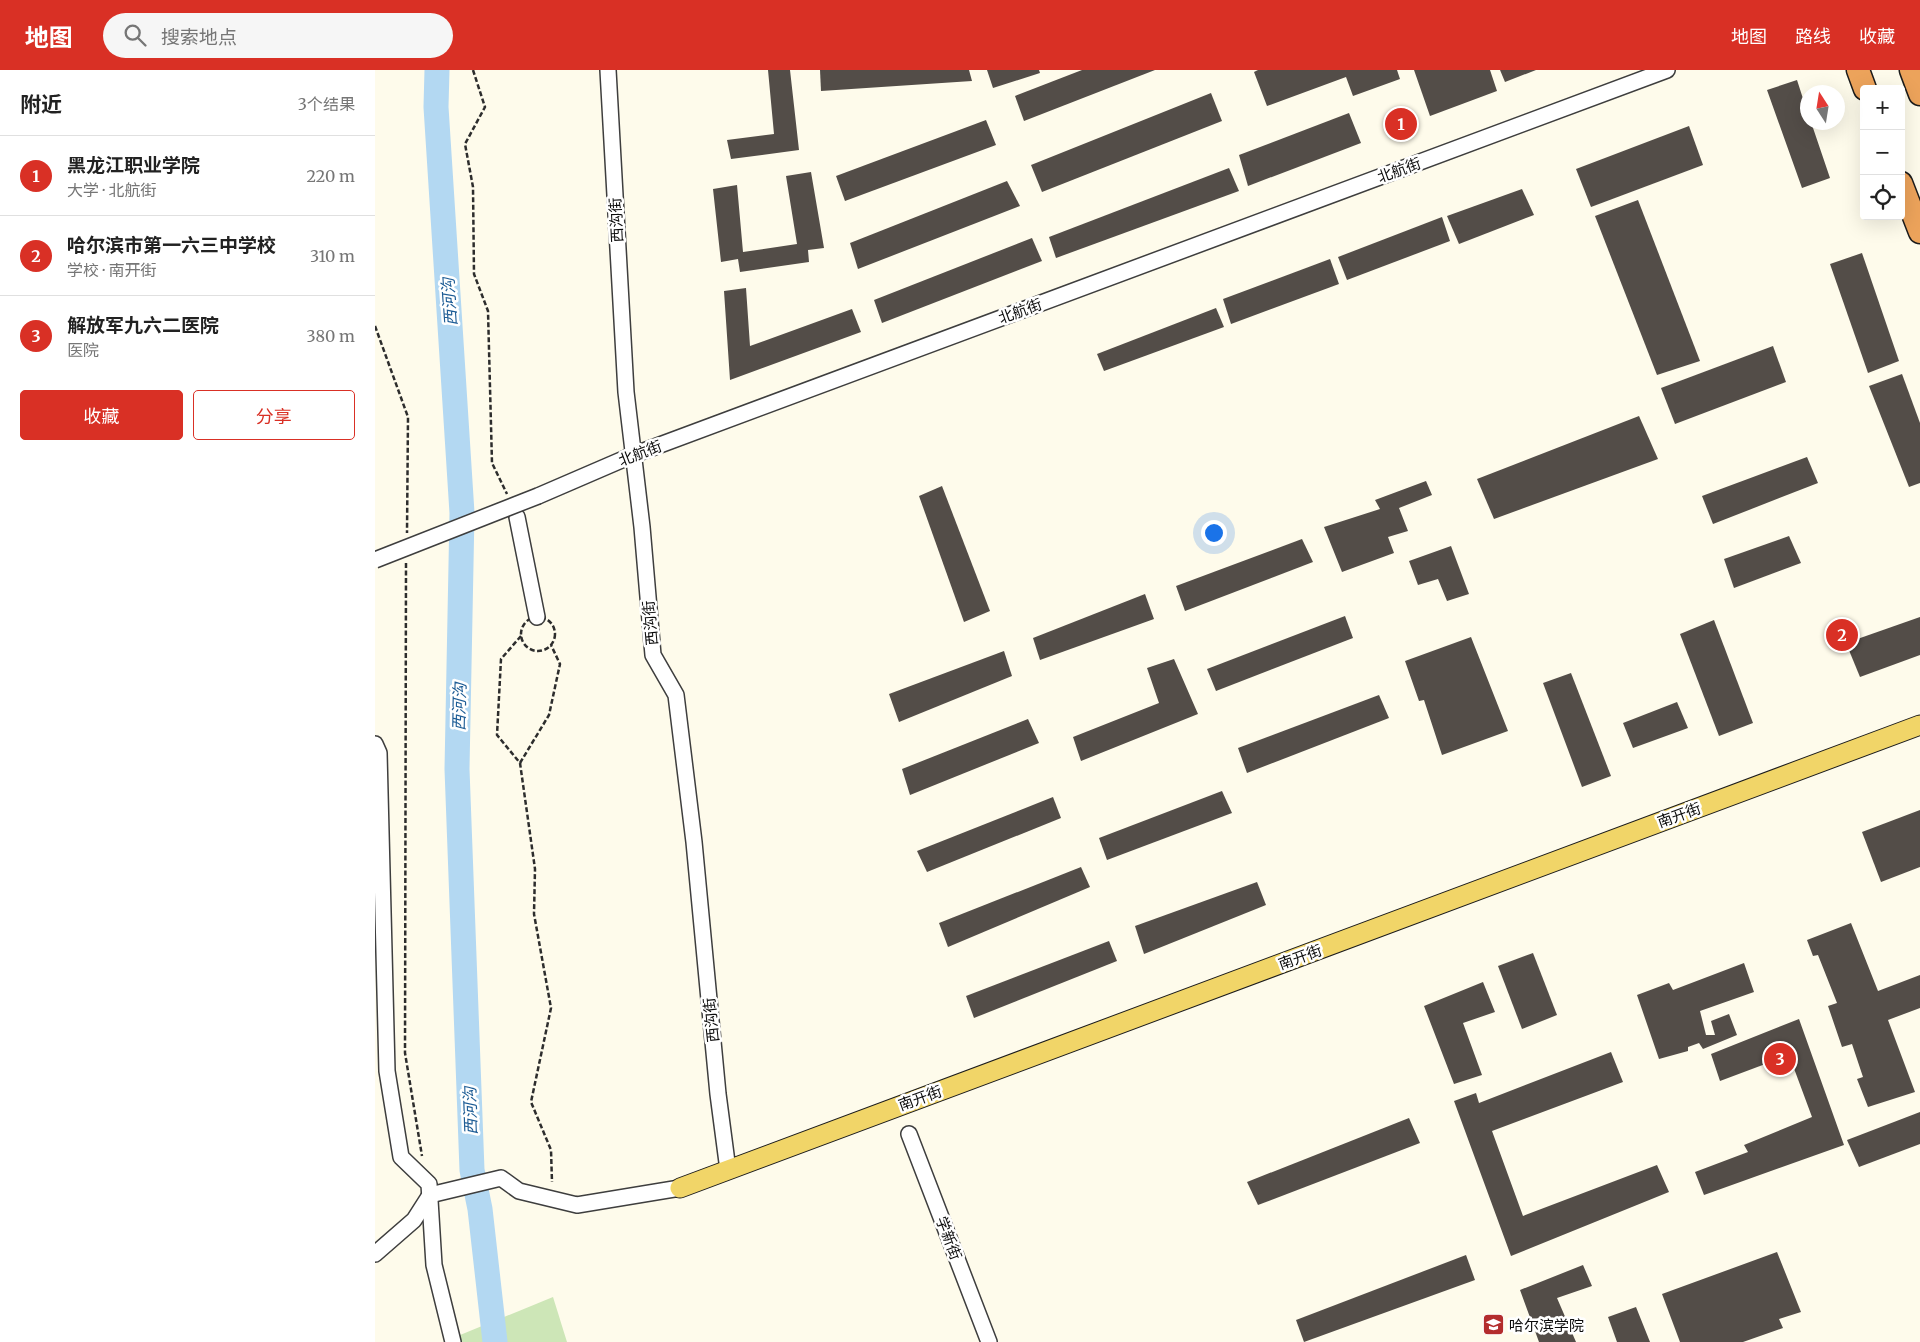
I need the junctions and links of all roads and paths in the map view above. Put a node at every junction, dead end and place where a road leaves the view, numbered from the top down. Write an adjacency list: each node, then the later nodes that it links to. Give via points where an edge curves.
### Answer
1 (473, 70): 12 (path, via 485,107 465,144 473,187 475,274 488,311 492,463)
2 (608, 70): 11 (street, 西沟街, via 625,392)
3 (1667, 70): 11 (street, 北航街)
4 (1858, 70): 6 (highway)
5 (1911, 70): 7 (highway)
6 (1864, 85)
7 (1920, 94)
8 (1905, 193): 9 (highway)
9 (1920, 232)
10 (375, 326): 13 (path, via 408,417)
11 (633, 455): 14 (street, 北航街, bridge); 24 (street, 西沟街, via 653,655 676,695)
12 (517, 517): 16 (street)
13 (407, 540)
14 (375, 560)
15 (407, 560): 23 (path, via 405,1052)
16 (537, 617): 17 (path, via 527,621); 18 (path, via 552,624 555,635)
17 (521, 636): 18 (path, via 530,650 541,651); 21 (path, via 501,660 497,734)
18 (551, 645): 21 (path, via 560,664 549,715)
19 (1920, 725): 24 (main road, 南开街)
20 (375, 744): 27 (street, via 379,753 387,1071 401,1157 429,1184)
21 (520, 763): 25 (path, via 535,869 534,914 551,1008 531,1102 551,1150)
22 (909, 1134): 30 (street, 学新街)
23 (423, 1160)
24 (728, 1170): 26 (main road, 南开街)
25 (552, 1182)
26 (680, 1188): 27 (street, via 577,1205 519,1190 501,1178)
27 (431, 1195): 28 (street, via 414,1220); 29 (street, via 434,1265)
28 (375, 1254)
29 (453, 1342)
30 (989, 1342)

